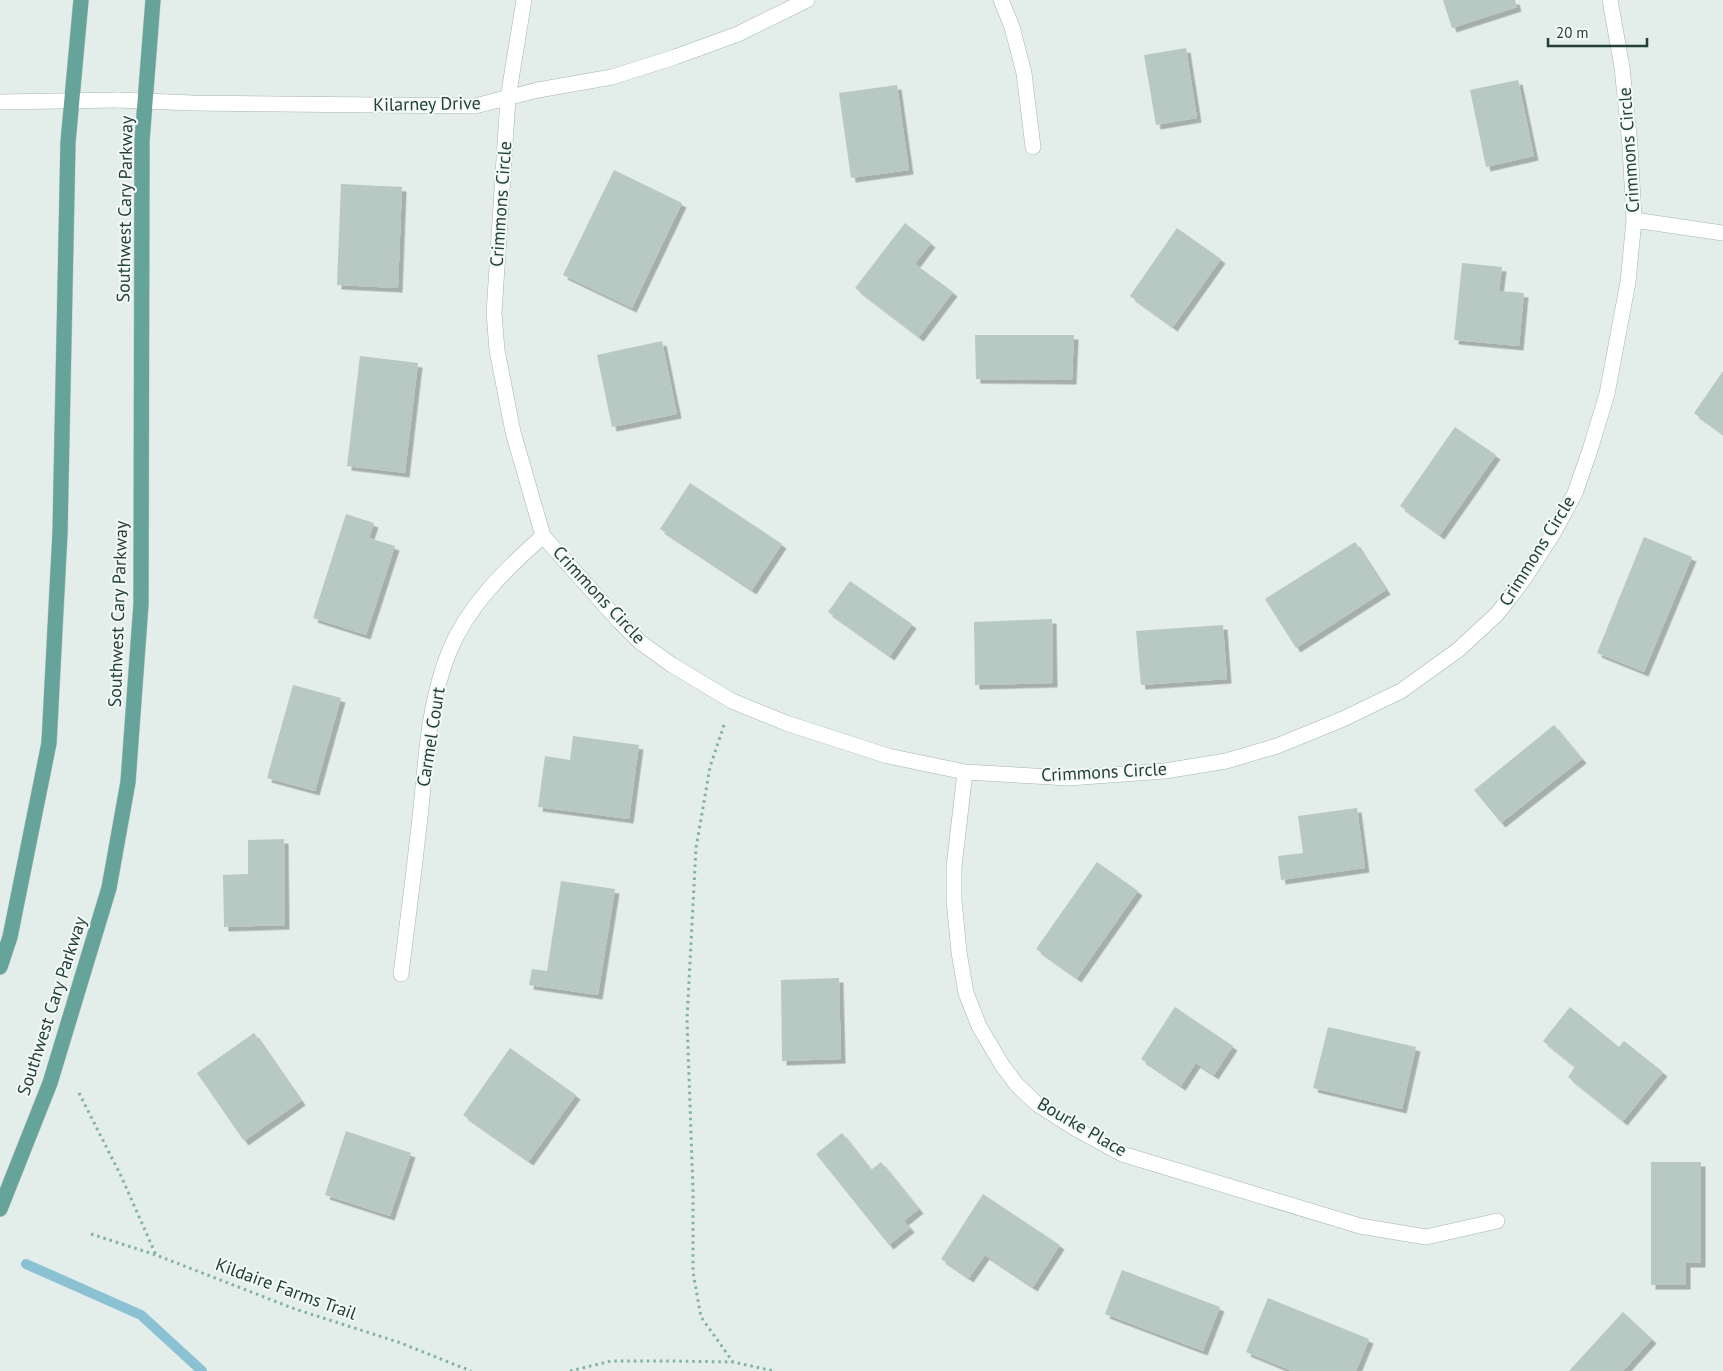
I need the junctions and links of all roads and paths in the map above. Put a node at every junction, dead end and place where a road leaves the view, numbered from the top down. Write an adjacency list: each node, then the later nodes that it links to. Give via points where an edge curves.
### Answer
1 (82, 0): 9 (main road)
2 (153, 0): 10 (main road, Southwest Cary Parkway)
3 (524, 0): 7 (street, Crimmons Circle)
4 (808, 0): 7 (street, Kilarney Drive, via 738,34 675,57 612,77)
5 (1001, 0): 11 (street, via 1024,73)
6 (1610, 0): 12 (street, Crimmons Circle, via 1622,67)
7 (508, 98): 10 (street, Kilarney Drive, via 475,106); 14 (street, Crimmons Circle, via 494,313 497,350 513,432)
8 (0, 102): 9 (street, Kilarney Drive)
9 (72, 102): 10 (street, Kilarney Drive); 17 (main road, via 68,142 60,533 49,743 10,937)
10 (146, 102): 20 (main road, Southwest Cary Parkway, via 142,141 141,604 128,782 106,897 50,1083)
11 (1033, 147)
12 (1634, 220): 13 (street); 16 (street, Crimmons Circle, via 1628,282 1607,394 1575,493 1524,579 1497,614 1458,650 1401,691 1344,719 1277,746 1226,761 1165,771 1078,777)
13 (1723, 233)
14 (543, 536): 15 (street, Crimmons Circle, via 640,642); 18 (street, Carmel Court, via 490,587 449,652 436,694 428,738)
15 (732, 701): 16 (street, Crimmons Circle, via 786,723 888,756); 24 (path, via 710,767 696,848 687,1019 693,1272 701,1317)
16 (965, 772): 21 (street, Bourke Place, via 954,891 966,993 979,1026 1002,1066 1037,1104 1122,1154 1360,1226 1426,1237)
17 (0, 968)
18 (401, 974)
19 (79, 1093): 23 (path)
20 (0, 1209)
21 (1497, 1221)
22 (91, 1234): 23 (path, Kildaire Farms Trail)
23 (156, 1255): 25 (path, Kildaire Farms Trail, via 295,1309 398,1342)
24 (732, 1362): 26 (path, via 611,1361); 27 (path)
25 (471, 1371)
26 (570, 1371)
27 (774, 1371)

